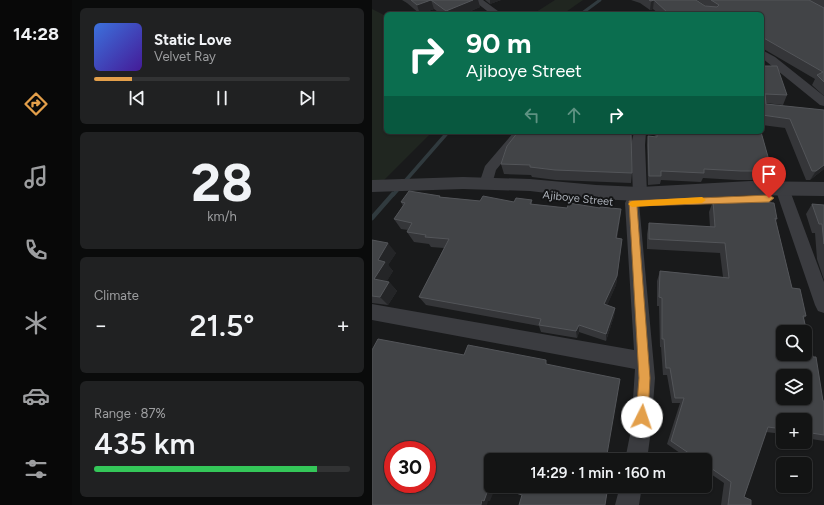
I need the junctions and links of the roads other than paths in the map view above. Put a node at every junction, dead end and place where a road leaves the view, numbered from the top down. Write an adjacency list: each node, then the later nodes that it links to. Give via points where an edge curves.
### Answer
1 (477, 0): 2 (street)
2 (494, 12)
3 (764, 54): 4 (street)
4 (824, 102)
5 (519, 134): 7 (street, via 490,168)
6 (640, 134): 11 (street)
7 (489, 184): 8 (street, Ajiboye Street); 11 (street, Ajiboye Street, via 558,197)
8 (372, 186)
9 (824, 189): 10 (street, Ajiboye Street)
10 (783, 193): 11 (street, Ajiboye Street, via 685,200); 12 (street, Ajiboye Street); 13 (street)
11 (636, 199): 15 (street)
12 (824, 199)
13 (824, 305)
14 (372, 312): 15 (street)
15 (644, 361): 16 (street, via 645,378)
16 (637, 453)
17 (630, 493): 18 (street)
18 (627, 505)

